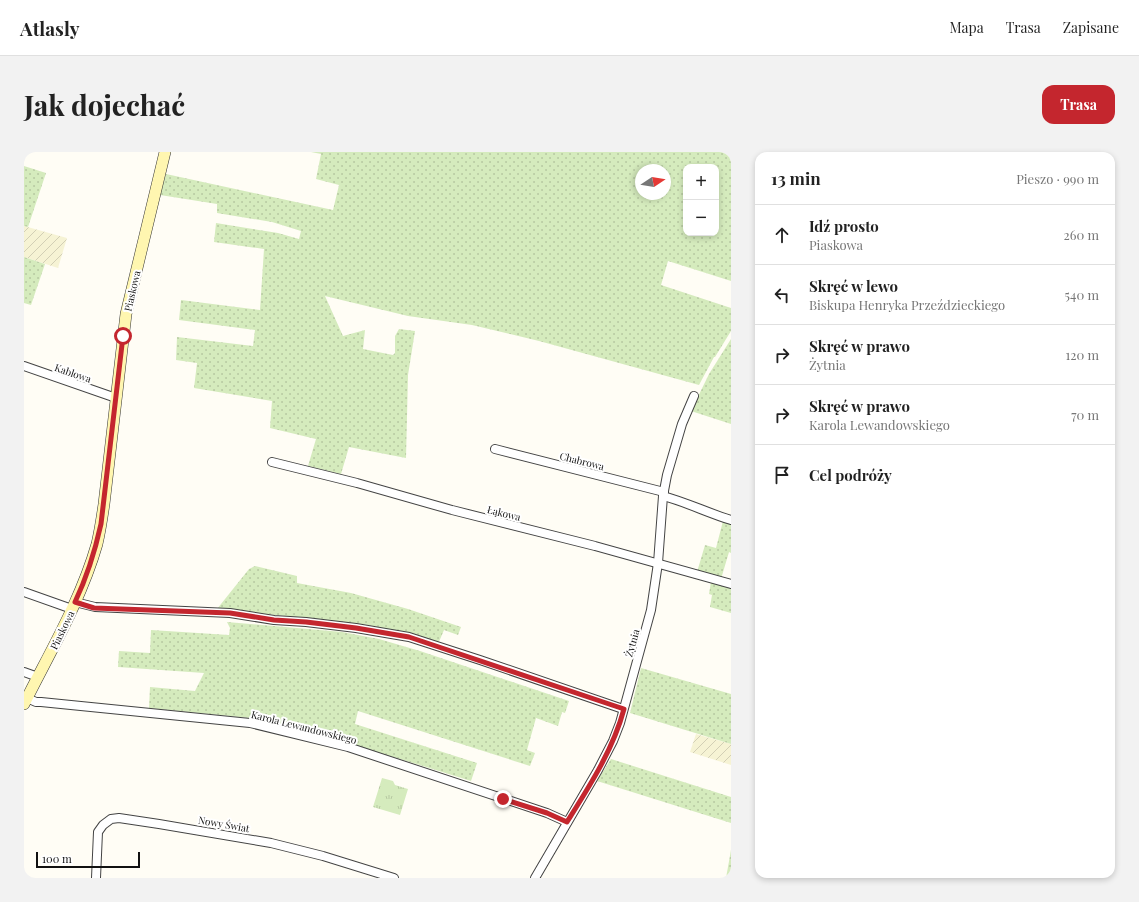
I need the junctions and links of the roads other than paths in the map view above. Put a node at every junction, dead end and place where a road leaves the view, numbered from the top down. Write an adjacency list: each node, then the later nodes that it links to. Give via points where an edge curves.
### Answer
1 (165, 152): 4 (street, Piaskowa, via 126,314)
2 (24, 366): 4 (street, Kablowa)
3 (694, 396): 7 (street, Żytnia, via 682,424)
4 (116, 398): 12 (street, Piaskowa, via 101,524 88,571)
5 (495, 449): 7 (street, Chabrowa)
6 (272, 462): 9 (street, Łąkowa)
7 (663, 494): 8 (street, Chabrowa); 9 (street, Żytnia)
8 (731, 520)
9 (658, 563): 10 (street, Łąkowa); 16 (street, Żytnia, via 651,610)
10 (731, 584)
11 (24, 592): 12 (street)
12 (74, 605): 14 (street, Piaskowa); 16 (street, via 230,613 409,637)
13 (24, 672): 14 (street)
14 (38, 677): 15 (street, Piaskowa)
15 (25, 701): 17 (street, Karola Lewandowskiego, via 273,728 365,752)
16 (624, 709): 17 (street, Żytnia, via 613,741)
17 (567, 822): 20 (street, Żytnia)
18 (96, 878): 19 (street, Nowy Świat, via 98,832 111,819 119,818 271,843)
19 (394, 878)
20 (535, 878)

